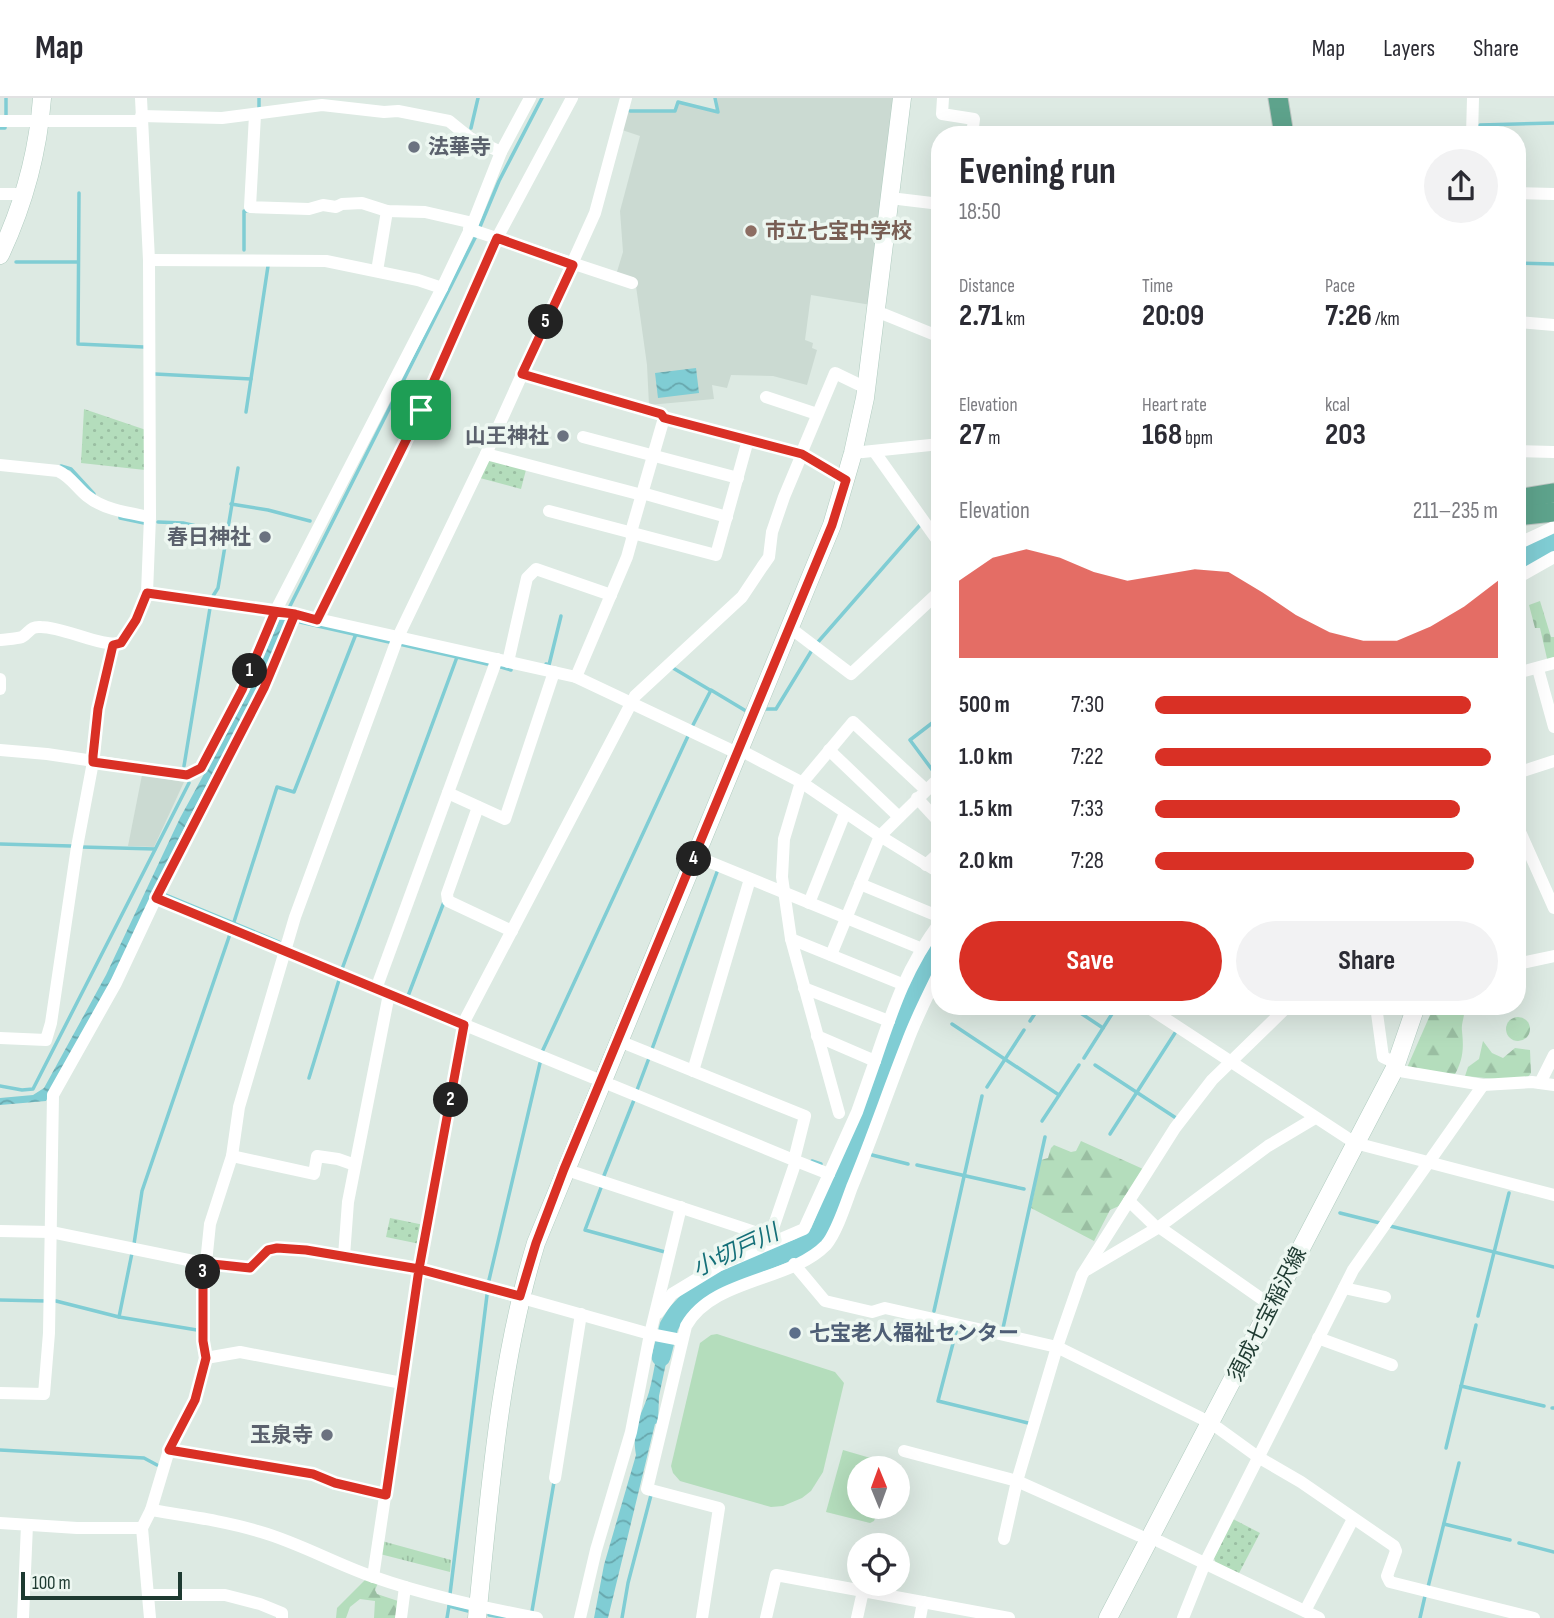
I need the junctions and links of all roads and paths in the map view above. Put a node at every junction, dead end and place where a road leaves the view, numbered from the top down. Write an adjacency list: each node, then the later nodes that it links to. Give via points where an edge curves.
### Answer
1 (41, 98): 14 (street)
2 (141, 98): 12 (street)
3 (530, 98): 18 (street)
4 (572, 98): 27 (street)
5 (626, 98): 30 (street, via 598,205)
6 (902, 98): 23 (street)
7 (943, 98): 15 (street, via 943,114 974,119)
8 (1278, 98): 16 (main road)
9 (1473, 98): 17 (street)
10 (322, 101): 11 (street); 18 (street, via 449,121 470,138)
11 (256, 115): 12 (street); 25 (street, via 250,207 309,209 362,203)
12 (141, 118): 14 (street); 29 (street)
13 (0, 121): 14 (street)
14 (40, 121): 21 (street)
15 (973, 126)
16 (1283, 126)
17 (1472, 126)
18 (501, 152): 26 (street)
19 (1526, 193): 22 (street)
20 (0, 194): 21 (street)
21 (23, 194): 28 (street)
22 (1554, 194)
23 (890, 198): 24 (street); 34 (street)
24 (931, 203)
25 (387, 211): 26 (street, via 425,212); 31 (street)
26 (475, 229): 27 (street); 33 (street)
27 (497, 238): 30 (street); 74 (street, via 402,452)
28 (0, 255)
29 (149, 260): 31 (street, via 319,261); 62 (street)
30 (573, 265): 32 (street); 38 (street)
31 (377, 271): 33 (street)
32 (632, 284)
33 (442, 288): 73 (street)
34 (876, 311): 37 (street); 39 (street)
35 (1526, 323): 36 (street)
36 (1554, 325)
37 (931, 333)
38 (522, 374): 42 (street); 50 (street)
39 (866, 388): 41 (street, via 835,373); 49 (street)
40 (766, 397): 41 (street)
41 (817, 414): 51 (street)
42 (664, 418): 44 (street); 52 (street)
43 (583, 437): 52 (street)
44 (748, 440): 51 (street); 54 (street)
45 (931, 445): 47 (street)
46 (1526, 451): 48 (street)
47 (874, 452): 49 (street); 65 (street)
48 (1554, 452)
49 (853, 453): 55 (street)
50 (486, 454): 57 (street); 76 (street)
51 (801, 454): 55 (street); 87 (street, via 772,532 769,557 749,587)
52 (653, 456): 54 (street); 57 (street)
53 (0, 466): 62 (street, via 58,471 102,505)
54 (738, 478): 63 (street)
55 (846, 480): 75 (street)
56 (1554, 493): 58 (main road)
57 (642, 494): 63 (street); 66 (street)
58 (1526, 498)
59 (549, 511): 66 (street)
60 (1554, 512): 61 (main road)
61 (1526, 515)
62 (150, 517): 70 (street)
63 (727, 517): 66 (street, via 716,555)
64 (1554, 527): 67 (street)
65 (931, 531)
66 (631, 532): 71 (street)
67 (1526, 540)
68 (1554, 557): 69 (street)
69 (1526, 573)
70 (147, 593): 73 (street); 78 (street, via 121,643)
71 (611, 595): 79 (street, via 537,569 527,578); 84 (street)
72 (931, 599): 75 (street, via 851,674)
73 (285, 613): 74 (street); 93 (street, via 201,768 187,775); 112 (street, via 264,688)
74 (317, 620): 76 (street)
75 (789, 627): 91 (street)
76 (398, 637): 79 (street); 121 (street)
77 (0, 640): 78 (street, via 22,637 34,626 44,626)
78 (113, 645): 93 (street, via 98,709)
79 (503, 660): 83 (street); 97 (street)
80 (1554, 663): 81 (street)
81 (1538, 668): 82 (street); 88 (street)
82 (1526, 671)
83 (554, 672): 84 (street); 99 (street, via 505,819)
84 (576, 677): 87 (street)
85 (0, 678): 86 (street)
86 (0, 689)
87 (631, 703): 91 (street); 117 (street)
88 (1554, 727)
89 (0, 750): 93 (street)
90 (829, 750): 95 (street); 98 (street, via 853,722); 102 (street)
91 (738, 751): 95 (street); 105 (street)
92 (1554, 761): 94 (street)
93 (93, 762): 137 (street, via 46,1040)
94 (1526, 770)
95 (802, 783): 101 (street); 111 (street, via 784,839)
96 (931, 786): 98 (street)
97 (448, 793): 99 (street); 127 (street)
98 (921, 794): 100 (street); 102 (street)
99 (478, 807): 117 (street, via 448,901)
100 (931, 809)
101 (845, 813): 103 (street); 113 (street)
102 (899, 817): 103 (street)
103 (880, 836): 107 (street); 110 (street)
104 (1526, 845): 114 (street)
105 (695, 856): 109 (street); 138 (street)
106 (931, 860): 107 (street)
107 (926, 865): 108 (street)
108 (931, 868)
109 (750, 879): 111 (street); 143 (street)
110 (860, 884): 115 (street); 116 (street)
111 (785, 894): 113 (street); 119 (street)
112 (156, 898): 121 (street); 162 (street, via 117,983 53,1095)
113 (809, 903): 116 (street)
114 (1554, 908)
115 (931, 915)
116 (846, 918): 120 (street); 122 (street)
117 (512, 931): 135 (street)
118 (931, 932): 120 (street)
119 (791, 939): 122 (street); 126 (street)
120 (920, 948): 125 (street)
121 (286, 952): 127 (street); 151 (street, via 239,1107)
122 (831, 955): 125 (street)
123 (1554, 956): 124 (street)
124 (1526, 962)
125 (902, 984): 134 (street)
126 (804, 988): 134 (street); 136 (street)
127 (376, 989): 129 (street)
128 (931, 990): 166 (street, via 830,1240)
129 (389, 994): 135 (street); 154 (street)
130 (1160, 1015): 141 (street)
131 (1278, 1015): 141 (street)
132 (1378, 1015): 142 (street, via 1383,1057)
133 (1413, 1015): 142 (street, 須成七宝稲沢線)
134 (889, 1021): 140 (street)
135 (464, 1025): 144 (street); 167 (street)
136 (817, 1036): 140 (street); 148 (street)
137 (0, 1038)
138 (619, 1041): 143 (street); 144 (street)
139 (1554, 1055): 145 (street)
140 (874, 1061): 156 (street)
141 (1230, 1062): 149 (street); 158 (street, via 1175,1128)
142 (1395, 1067): 146 (street); 150 (street, 須成七宝稲沢線)
143 (693, 1071): 152 (street, via 805,1116)
144 (601, 1081): 152 (street); 155 (street)
145 (1540, 1083): 146 (street); 147 (street)
146 (1483, 1085): 153 (street)
147 (1554, 1085)
148 (839, 1113)
149 (1315, 1118): 150 (street); 160 (street, via 1268,1146)
150 (1355, 1143): 153 (street); 172 (street, 須成七宝稲沢線)
151 (232, 1156): 154 (street, via 314,1174 317,1156); 165 (street, via 210,1224)
152 (795, 1161): 156 (street); 163 (street)
153 (1427, 1164): 157 (street); 169 (street)
154 (355, 1165): 164 (street)
155 (564, 1169): 159 (street); 170 (street)
156 (830, 1174): 163 (street, via 804,1229)
157 (1554, 1195)
158 (1129, 1201): 160 (street); 168 (street)
159 (681, 1207): 163 (street); 174 (street)
160 (1158, 1227): 168 (street); 172 (street)
161 (0, 1231): 162 (street)
162 (51, 1232): 165 (street); 182 (street, via 44,1394)
163 (772, 1240): 174 (street, via 672,1294)
164 (344, 1256): 165 (street, via 277,1248 268,1250 250,1268); 167 (street)
165 (205, 1263): 179 (street)
166 (794, 1264): 177 (street, via 704,1306 691,1317); 178 (street, via 825,1301 872,1312 885,1308)
167 (419, 1269): 170 (street); 181 (street)
168 (1084, 1271): 178 (street)
169 (1344, 1288): 171 (street); 176 (street)
170 (520, 1296): 173 (street); 206 (street, via 505,1371)
171 (1385, 1297)
172 (1272, 1306): 183 (street, 須成七宝稲沢線)
173 (581, 1314): 175 (street); 187 (street)
174 (654, 1319): 175 (street)
175 (652, 1334): 177 (street); 213 (street, via 631,1432)
176 (1318, 1338): 180 (street); 186 (street)
177 (678, 1340): 214 (street, via 647,1489 719,1508)
178 (1058, 1347): 183 (street); 188 (street)
179 (206, 1358): 181 (street, via 240,1352); 184 (street, via 195,1400)
180 (1392, 1365)
181 (402, 1383): 189 (street)
182 (0, 1393)
183 (1211, 1423): 186 (street); 196 (street, 須成七宝稲沢線)
184 (169, 1450): 189 (street, via 313,1474); 190 (street)
185 (904, 1451): 188 (street)
186 (1258, 1457): 191 (street); 197 (street)
187 (555, 1478)
188 (1017, 1481): 195 (street); 196 (street)
189 (386, 1495): 198 (street)
190 (151, 1510): 194 (street); 198 (street, via 260,1531)
191 (1353, 1519): 205 (street); 222 (street, via 1394,1546 1387,1576 1390,1583)
192 (0, 1523): 193 (street)
193 (27, 1525): 194 (street); 208 (street)
194 (142, 1528): 201 (street)
195 (1004, 1539)
196 (1149, 1539): 197 (street); 219 (street, 須成七宝稲沢線)
197 (1205, 1563): 205 (street); 220 (street)
198 (373, 1577): 199 (street)
199 (405, 1587): 206 (street); 211 (street)
200 (847, 1588): 215 (street, via 776,1575)
201 (148, 1595): 209 (street); 210 (street, via 225,1595 271,1608 282,1613)
202 (862, 1596): 216 (street)
203 (890, 1596): 204 (street)
204 (923, 1602): 207 (street); 217 (street)
205 (1305, 1611): 221 (street)
206 (477, 1612): 212 (street)
207 (983, 1616): 218 (street)
208 (23, 1618)
209 (150, 1618)
210 (282, 1618)
211 (401, 1618)
212 (537, 1618)
213 (580, 1618)
214 (702, 1618)
215 (766, 1618)
216 (857, 1618)
217 (920, 1618)
218 (1009, 1618)
219 (1108, 1618)
220 (1183, 1618)
221 (1320, 1618)
222 (1534, 1618)

